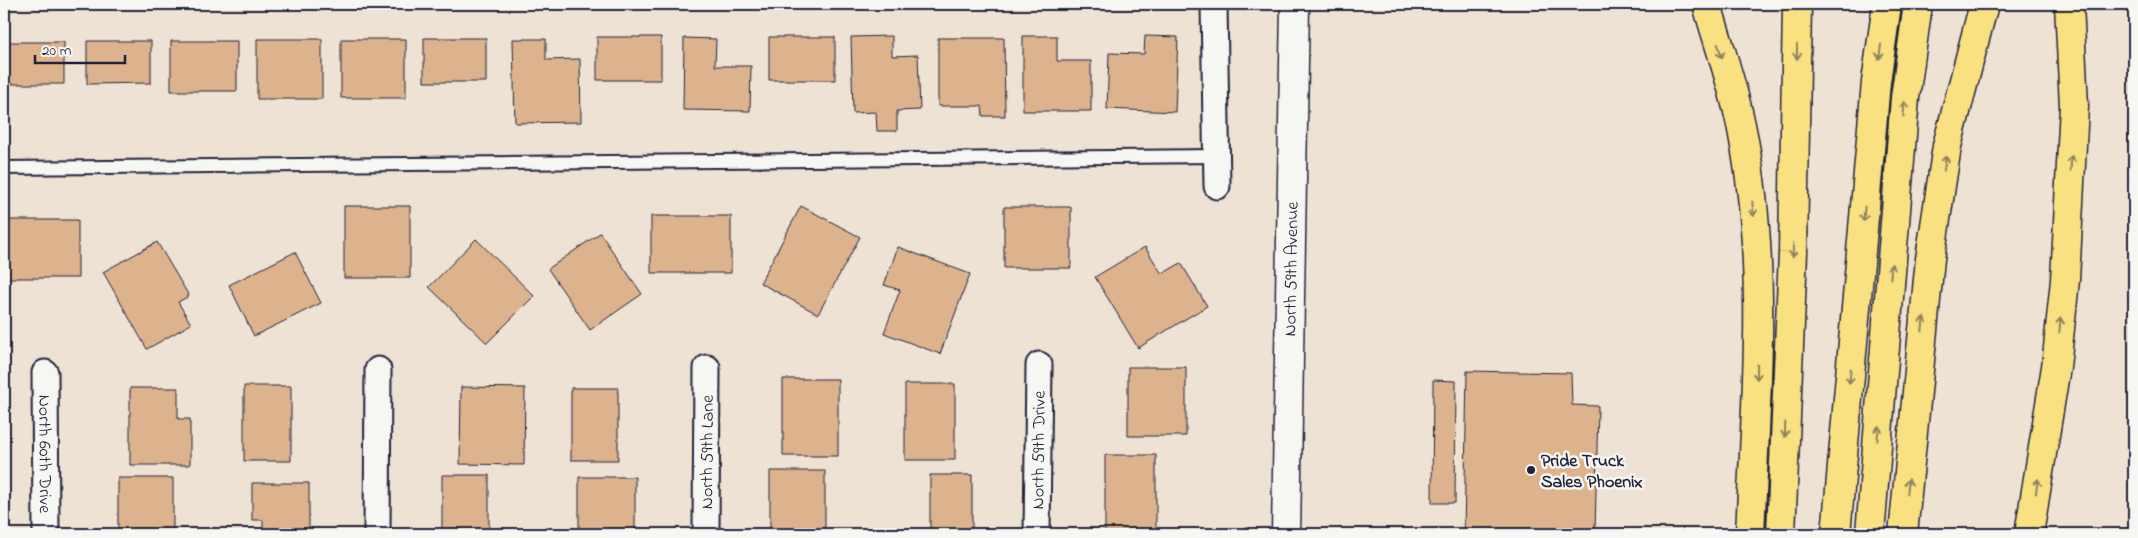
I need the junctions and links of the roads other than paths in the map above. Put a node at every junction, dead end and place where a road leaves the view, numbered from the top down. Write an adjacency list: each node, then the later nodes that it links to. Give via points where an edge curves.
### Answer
1 (1214, 4): 9 (street)
2 (1295, 4): 20 (main road, North 59th Avenue)
3 (1707, 4): 21 (highway, one-way to 21, via 1743,134 1755,230 1757,367)
4 (1797, 4): 22 (highway, one-way to 22, via 1793,244)
5 (1887, 4): 23 (highway, one-way to 23, via 1876,82)
6 (1918, 4): 24 (highway, one-way to 6, via 1905,98)
7 (1984, 4): 25 (highway, one-way to 7, via 1931,250 1947,146)
8 (2069, 11): 26 (highway, one-way to 8, via 2056,366 2065,280 2074,106)
9 (1216, 156): 10 (lane); 11 (street)
10 (4, 168)
11 (1217, 186)
12 (1039, 365): 19 (street, North 59th Drive)
13 (707, 368): 18 (street, North 59th Lane)
14 (378, 370): 17 (street)
15 (45, 373): 16 (street, North 60th Drive)
16 (46, 534)
17 (377, 534)
18 (706, 534)
19 (1037, 534)
20 (1286, 534)
21 (1750, 534)
22 (1781, 534)
23 (1836, 534)
24 (1870, 534)
25 (1903, 534)
26 (2029, 534)

